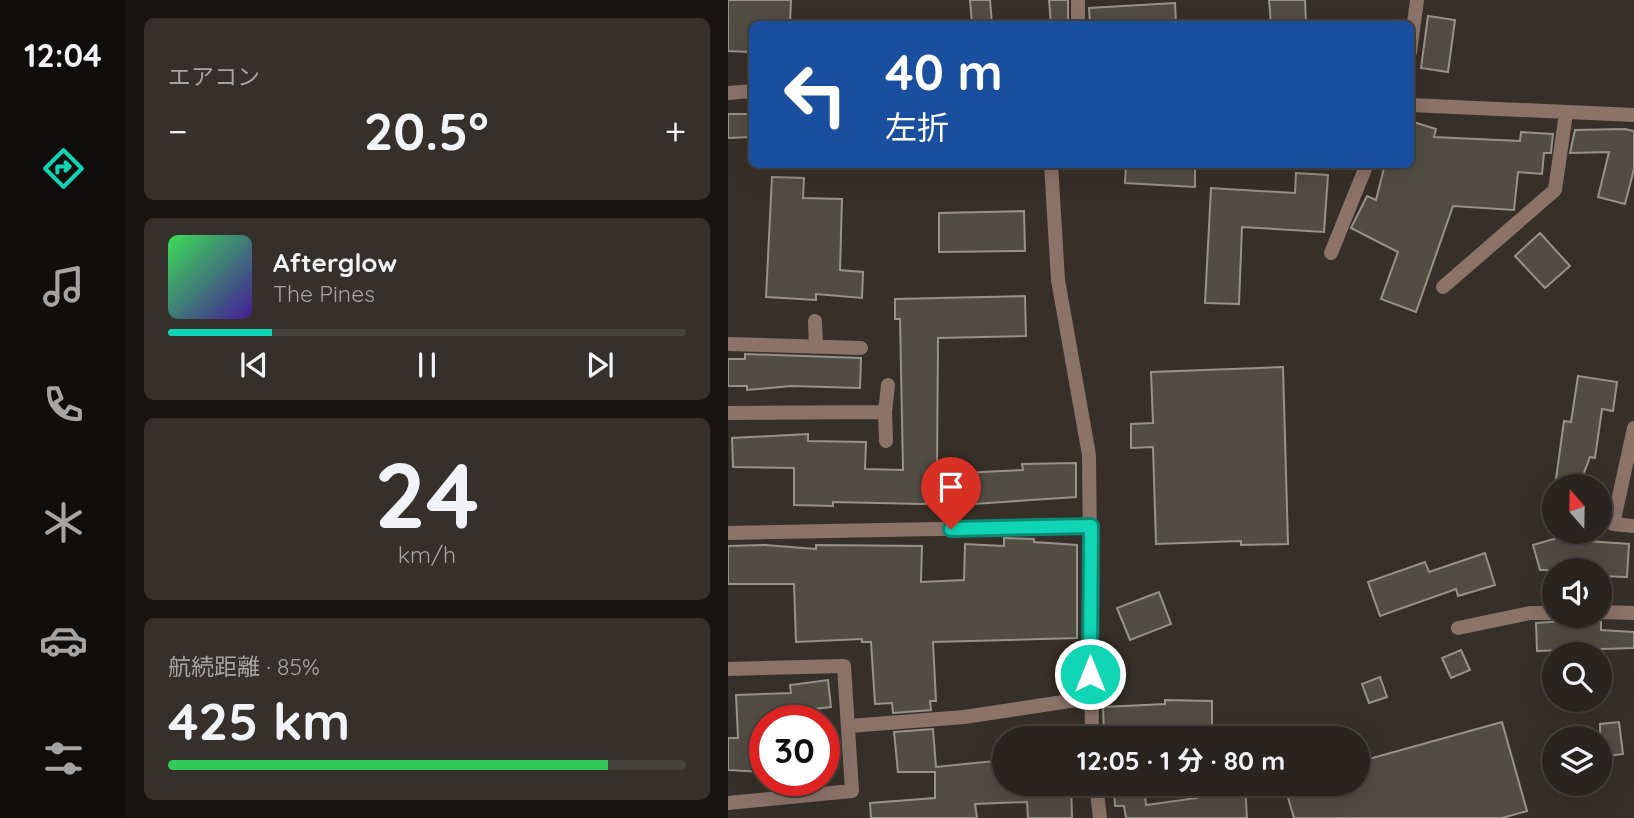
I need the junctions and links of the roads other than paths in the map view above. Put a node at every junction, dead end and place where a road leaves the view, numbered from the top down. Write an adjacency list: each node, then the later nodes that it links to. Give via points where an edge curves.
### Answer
1 (1078, 0): 3 (street)
2 (1417, 0): 4 (street)
3 (1078, 21)
4 (1414, 22)
5 (749, 91): 6 (street)
6 (728, 93)
7 (1414, 104): 8 (street)
8 (1566, 113): 9 (street); 13 (street, via 1555,190)
9 (1634, 115)
10 (1051, 168): 23 (street, via 1058,280 1089,456)
11 (1365, 168): 12 (street)
12 (1331, 253)
13 (1443, 287)
14 (816, 321): 16 (street)
15 (728, 344): 16 (street)
16 (816, 347): 17 (street)
17 (861, 348)
18 (888, 385): 19 (street)
19 (885, 412): 20 (street); 22 (street)
20 (728, 413)
21 (1634, 428): 24 (street, via 1613,524)
22 (886, 441)
23 (1091, 526): 25 (street); 31 (street)
24 (1634, 526)
25 (728, 533)
26 (1612, 612): 28 (street)
27 (1542, 613): 29 (street)
28 (1634, 613)
29 (1458, 628)
30 (728, 669): 32 (street, via 844,666)
31 (1090, 698): 32 (street, via 964,717); 33 (street)
32 (850, 726): 35 (street, via 852,791)
33 (1091, 726)
34 (1097, 796): 36 (street)
35 (728, 803)
36 (1100, 818)

